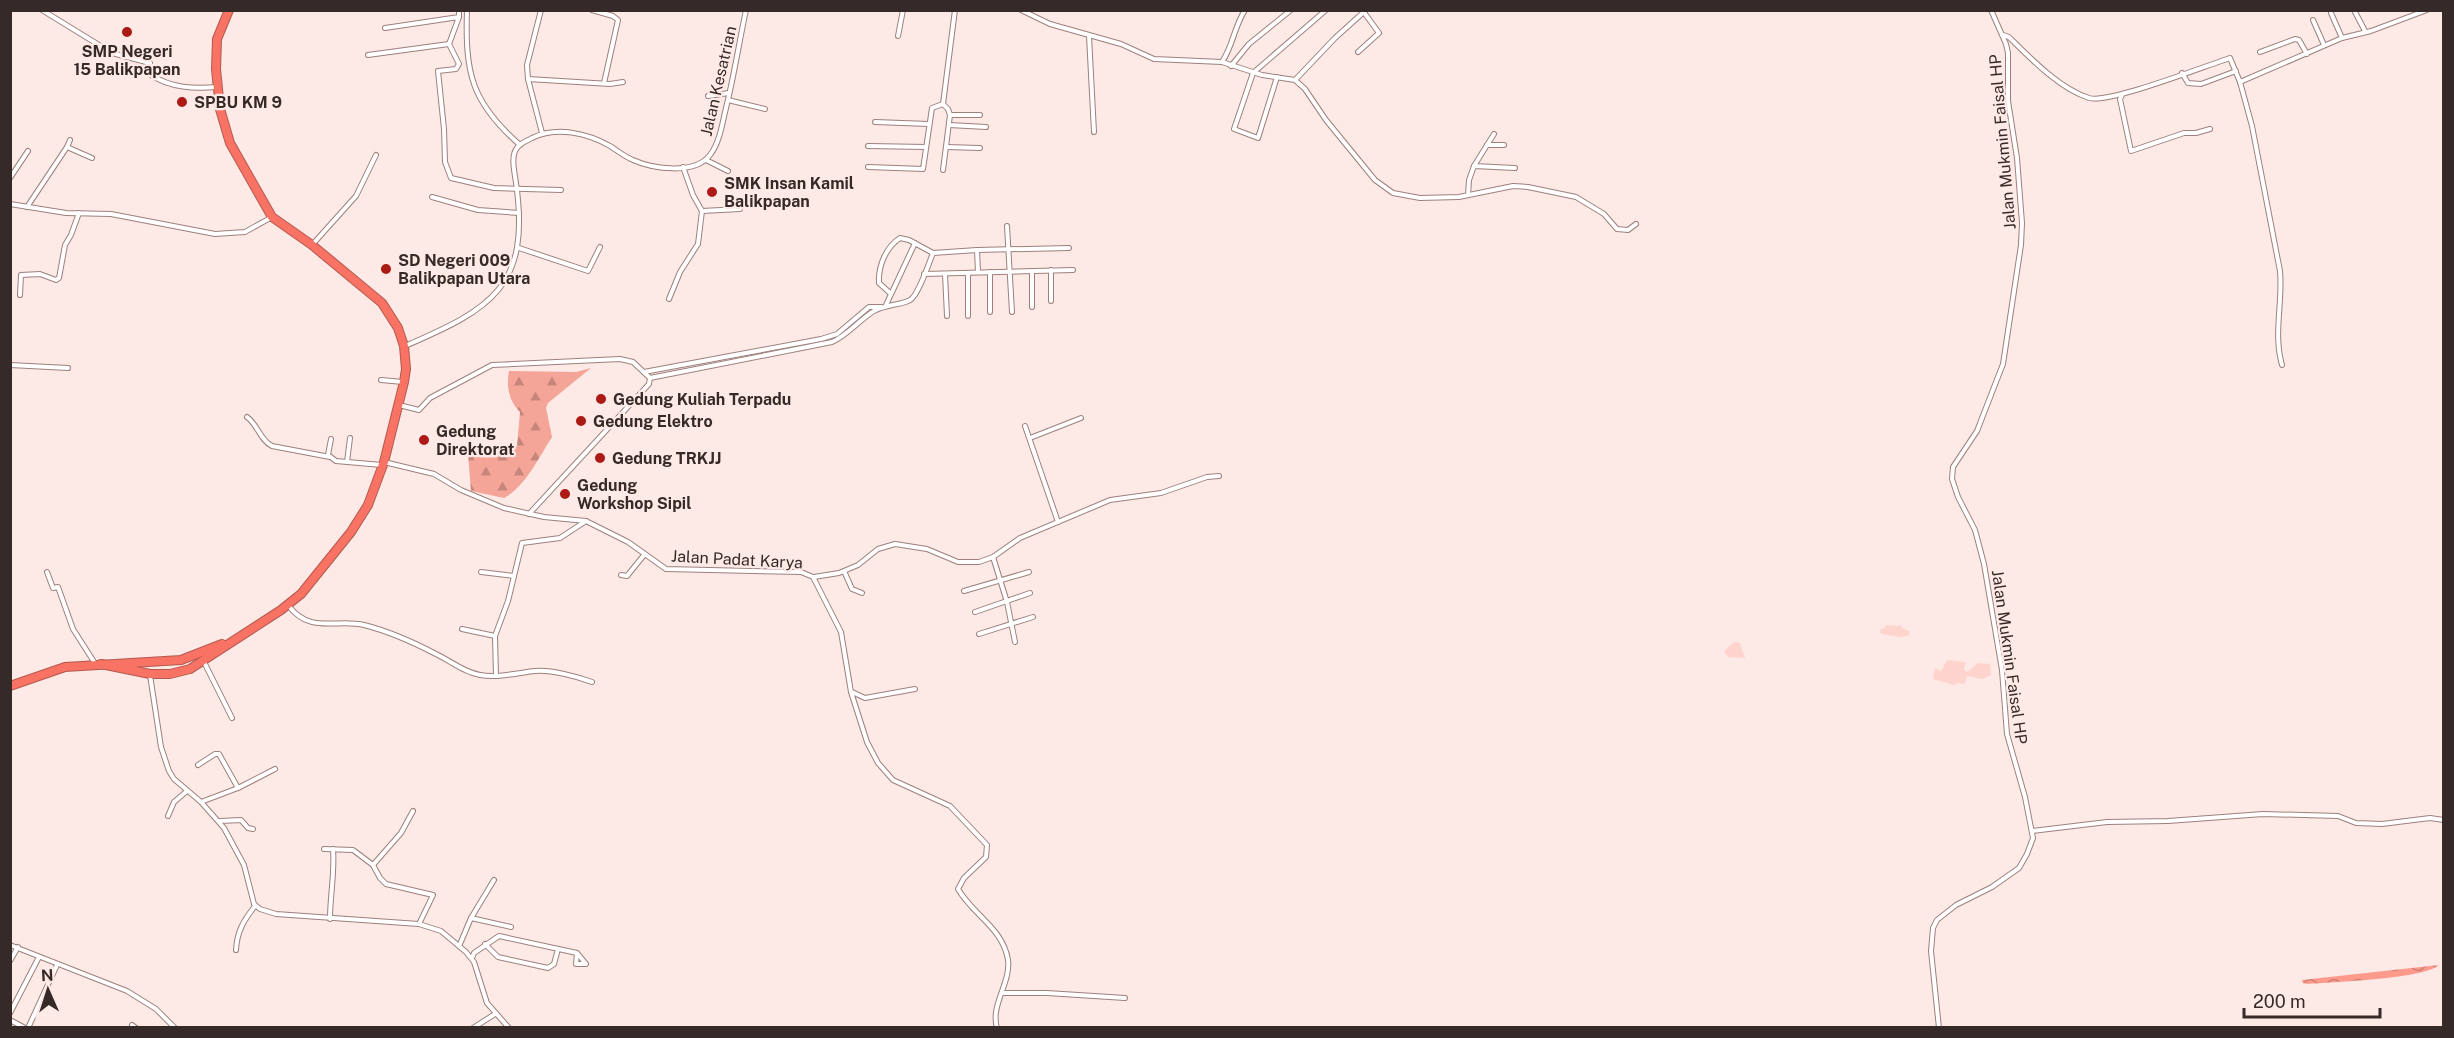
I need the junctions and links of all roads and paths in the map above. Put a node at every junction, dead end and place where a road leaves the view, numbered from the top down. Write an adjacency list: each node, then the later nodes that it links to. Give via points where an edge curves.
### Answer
1 (42, 10): 44 (street, via 112,53 150,63 151,75 163,82 185,87)
2 (229, 10): 44 (highway, via 217,39)
3 (459, 10): 19 (street)
4 (467, 10): 62 (street, via 466,55 477,95 491,117)
5 (541, 10): 39 (street, via 528,59)
6 (592, 10): 43 (street, via 618,18)
7 (746, 10): 45 (street, Jalan Kesatrian)
8 (903, 10): 24 (street)
9 (955, 10): 49 (street)
10 (1021, 10): 25 (street)
11 (1245, 10): 33 (street)
12 (1291, 10): 34 (street, via 1249,44)
13 (1326, 10): 36 (street)
14 (1991, 10): 23 (street, Jalan Mukmin Faisal HP)
15 (2354, 10): 22 (street)
16 (2427, 10): 22 (street)
17 (1364, 11): 29 (street, via 1379,33); 40 (street)
18 (2331, 14): 26 (street)
19 (459, 17): 21 (street); 27 (street)
20 (2313, 20): 28 (street)
21 (385, 28)
22 (2365, 31): 26 (street)
23 (2002, 35): 46 (street, via 2056,80 2083,95 2099,99); 185 (street, Jalan Mukmin Faisal HP, via 2008,53 2008,101 2017,158 2021,245 2003,364 1977,431 1955,462 1952,479 1975,530 1984,564 2002,670 2007,734)
24 (898, 36)
25 (1089, 36): 33 (street, via 1160,60); 58 (street)
26 (2342, 38): 28 (street)
27 (448, 44): 32 (street); 81 (street, via 459,64 456,69 438,71 445,162 451,178)
28 (2324, 45): 31 (street)
29 (1358, 52)
30 (2260, 52): 31 (street, via 2295,39)
31 (2307, 54): 42 (street)
32 (368, 55)
33 (1222, 62): 34 (street)
34 (1231, 66): 36 (street)
35 (2236, 71): 37 (street, via 2196,85 2188,83); 37 (street, via 2230,58); 42 (street)
36 (1253, 73): 38 (street); 38 (street, via 1234,129 1258,138)
37 (2182, 74): 46 (street)
38 (1277, 77): 40 (street)
39 (528, 79): 43 (street); 59 (street)
40 (1295, 80): 83 (street, via 1388,191 1411,197)
41 (623, 82): 43 (street)
42 (2240, 82): 123 (street, via 2256,143 2280,271 2278,338)
43 (604, 83)
44 (218, 86): 91 (highway, via 230,143)
45 (729, 93): 47 (street); 48 (street, Jalan Kesatrian)
46 (2122, 94): 57 (street, via 2131,151 2184,133)
47 (708, 96)
48 (728, 100): 50 (street); 73 (street, Jalan Kesatrian, via 718,141)
49 (943, 104): 51 (street); 54 (street, via 932,108)
50 (765, 109)
51 (950, 116): 52 (street); 55 (street)
52 (980, 116)
53 (875, 122): 54 (street)
54 (929, 124): 67 (street)
55 (949, 125): 56 (street); 68 (street)
56 (986, 127)
57 (2210, 129)
58 (1094, 132)
59 (542, 133): 62 (street, Jalan Kesatrian); 76 (street, Jalan Kesatrian, via 584,135 640,163)
60 (1494, 134): 63 (street)
61 (70, 140): 66 (street)
62 (520, 145): 81 (street, via 514,154)
63 (1487, 145): 64 (street); 74 (street)
64 (1504, 145)
65 (868, 146): 67 (street)
66 (67, 147): 72 (street); 86 (street)
67 (926, 147): 75 (street, via 923,169)
68 (946, 147): 69 (street); 78 (street)
69 (980, 148)
70 (28, 151): 80 (street)
71 (376, 155): 95 (street, via 356,196)
72 (92, 158)
73 (706, 160): 76 (street, Jalan Kesatrian); 79 (street)
74 (1474, 166): 77 (street); 83 (street)
75 (868, 167)
76 (683, 168): 88 (street)
77 (1515, 168)
78 (943, 170)
79 (728, 171)
80 (10, 178)
81 (518, 190): 82 (street); 90 (street)
82 (561, 190)
83 (1468, 195): 92 (street, via 1528,187 1576,197 1608,218 1617,229 1628,230)
84 (432, 197): 90 (street, via 478,210)
85 (10, 204): 86 (street)
86 (27, 207): 89 (street)
87 (740, 209): 88 (street)
88 (702, 211): 113 (street, via 698,244)
89 (79, 213): 91 (street, via 111,214 215,234 245,232); 112 (street, via 65,244 59,278 21,275)
90 (519, 213): 97 (street)
91 (272, 217): 95 (highway)
92 (1636, 224)
93 (1007, 226): 100 (street)
94 (915, 243): 101 (street); 111 (street); 111 (street, via 900,238 886,253 879,283)
95 (312, 245): 121 (highway, via 382,303)
96 (600, 247): 97 (street, via 588,271)
97 (519, 248): 121 (street, via 502,286 483,307)
98 (1069, 248): 100 (street)
99 (977, 250): 100 (street); 101 (street); 106 (street)
100 (1008, 250): 104 (street)
101 (933, 253): 109 (street)
102 (1051, 270): 103 (street); 105 (street); 114 (street)
103 (1073, 270)
104 (1010, 271): 105 (street); 107 (street); 118 (street)
105 (1032, 271): 116 (street)
106 (978, 272): 107 (street); 108 (street)
107 (990, 272): 117 (street)
108 (968, 273): 110 (street); 120 (street)
109 (924, 274): 110 (street); 115 (street, via 913,298)
110 (945, 274): 119 (street)
111 (890, 293): 115 (street)
112 (20, 295)
113 (669, 299)
114 (1051, 302)
115 (883, 306): 125 (street, via 869,307 837,333 822,339); 126 (street, via 832,342)
116 (1032, 307)
117 (990, 312)
118 (1012, 312)
119 (947, 316)
120 (968, 316)
121 (404, 346): 128 (highway)
122 (10, 365): 124 (street)
123 (2282, 365)
124 (68, 368)
125 (644, 372): 126 (street); 129 (street, via 625,358 502,363 484,368 430,398 419,410)
126 (650, 378): 140 (street, via 649,384)
127 (381, 380): 128 (street)
128 (404, 382): 129 (highway)
129 (399, 405): 138 (highway)
130 (247, 417): 136 (street, Jalan Padat Karya, via 267,444)
131 (1081, 417): 134 (street)
132 (1026, 426): 134 (street)
133 (350, 438): 137 (street)
134 (1030, 438): 142 (street)
135 (331, 439): 136 (street)
136 (330, 457): 137 (street, Jalan Padat Karya)
137 (347, 462): 138 (street, Jalan Padat Karya)
138 (383, 464): 140 (street, Jalan Padat Karya, via 426,471 490,504); 157 (highway, via 368,505 351,532 322,570)
139 (1219, 476): 142 (street, via 1161,493 1110,500)
140 (529, 514): 141 (street, Jalan Padat Karya)
141 (586, 521): 143 (street, Jalan Padat Karya, via 628,542); 150 (street, via 560,538 522,543)
142 (1058, 522): 144 (street, via 1020,538)
143 (644, 555): 149 (street, via 627,576); 151 (street, Jalan Padat Karya, via 673,570 793,572)
144 (993, 557): 145 (street, via 967,563 920,547 896,544 878,549); 152 (street)
145 (844, 571): 151 (street); 154 (street, via 852,590)
146 (47, 572): 167 (street, via 53,588 58,587 73,629)
147 (481, 572): 150 (street)
148 (1029, 572): 152 (street)
149 (621, 575)
150 (514, 576): 163 (street)
151 (813, 577): 173 (street, Jalan Padat Karya, via 841,632)
152 (1000, 581): 153 (street); 156 (street)
153 (964, 591)
154 (862, 592)
155 (1030, 593): 156 (street)
156 (1007, 602): 158 (street); 160 (street)
157 (287, 605): 164 (highway); 169 (street, via 301,618 328,625 365,625 427,649 471,673)
158 (975, 612)
159 (1033, 617): 160 (street)
160 (1012, 622): 162 (street); 165 (street)
161 (462, 629): 163 (street)
162 (979, 634)
163 (495, 636): 169 (street)
164 (235, 638): 166 (highway); 167 (highway, via 182,660)
165 (1015, 642)
166 (204, 662): 168 (highway, via 179,672); 174 (street)
167 (98, 665): 168 (highway); 171 (highway, via 65,667)
168 (150, 674): 178 (street, via 166,764)
169 (496, 676): 170 (street, via 542,670)
170 (592, 682)
171 (10, 686)
172 (915, 689): 173 (street, via 865,698)
173 (851, 692): 206 (street, Jalan Padat Karya, via 867,742 885,772 901,784 950,806 987,845 986,857 958,889 1002,939 1009,962)
174 (232, 718)
175 (198, 765): 177 (street, via 219,754)
176 (275, 769): 177 (street)
177 (238, 788): 179 (street)
178 (187, 791): 179 (street); 181 (street, via 174,802)
179 (201, 802): 183 (street)
180 (413, 811): 188 (street)
181 (168, 816)
182 (2444, 820): 185 (street, via 2382,824 2356,823 2338,816 2263,814 2107,822)
183 (220, 821): 184 (street, via 241,820); 190 (street, via 237,848)
184 (253, 829)
185 (2032, 831): 216 (street, Jalan Mukmin Faisal HP, via 2031,844 2019,868 1956,905 1933,928 1931,951)
186 (324, 849): 187 (street)
187 (333, 849): 188 (street, via 353,850); 192 (street)
188 (373, 865): 193 (street, via 386,884 434,895)
189 (495, 880): 191 (street)
190 (255, 906): 192 (street, via 276,914); 200 (street, via 241,926)
191 (471, 918): 194 (street); 195 (street)
192 (330, 919): 193 (street)
193 (419, 924): 195 (street, via 441,931)
194 (511, 927)
195 (460, 944): 203 (street)
196 (485, 944): 199 (street, via 499,936); 199 (street, via 498,957 548,968 554,964); 203 (street)
197 (10, 945): 198 (street)
198 (18, 947): 202 (street); 204 (street)
199 (558, 949): 201 (street)
200 (236, 950)
201 (577, 953)
202 (39, 957): 205 (street); 208 (street)
203 (472, 958): 209 (street, via 487,1003)
204 (10, 961)
205 (57, 965): 211 (street); 212 (street, via 127,991 168,1018)
206 (1002, 993): 207 (street); 215 (street, Jalan Padat Karya, via 995,1019)
207 (1125, 998)
208 (10, 1013)
209 (495, 1014): 213 (street); 214 (street)
210 (10, 1020): 211 (street)
211 (26, 1028)
212 (175, 1028)
213 (472, 1028)
214 (509, 1028)
215 (997, 1028)
216 (1939, 1028)

